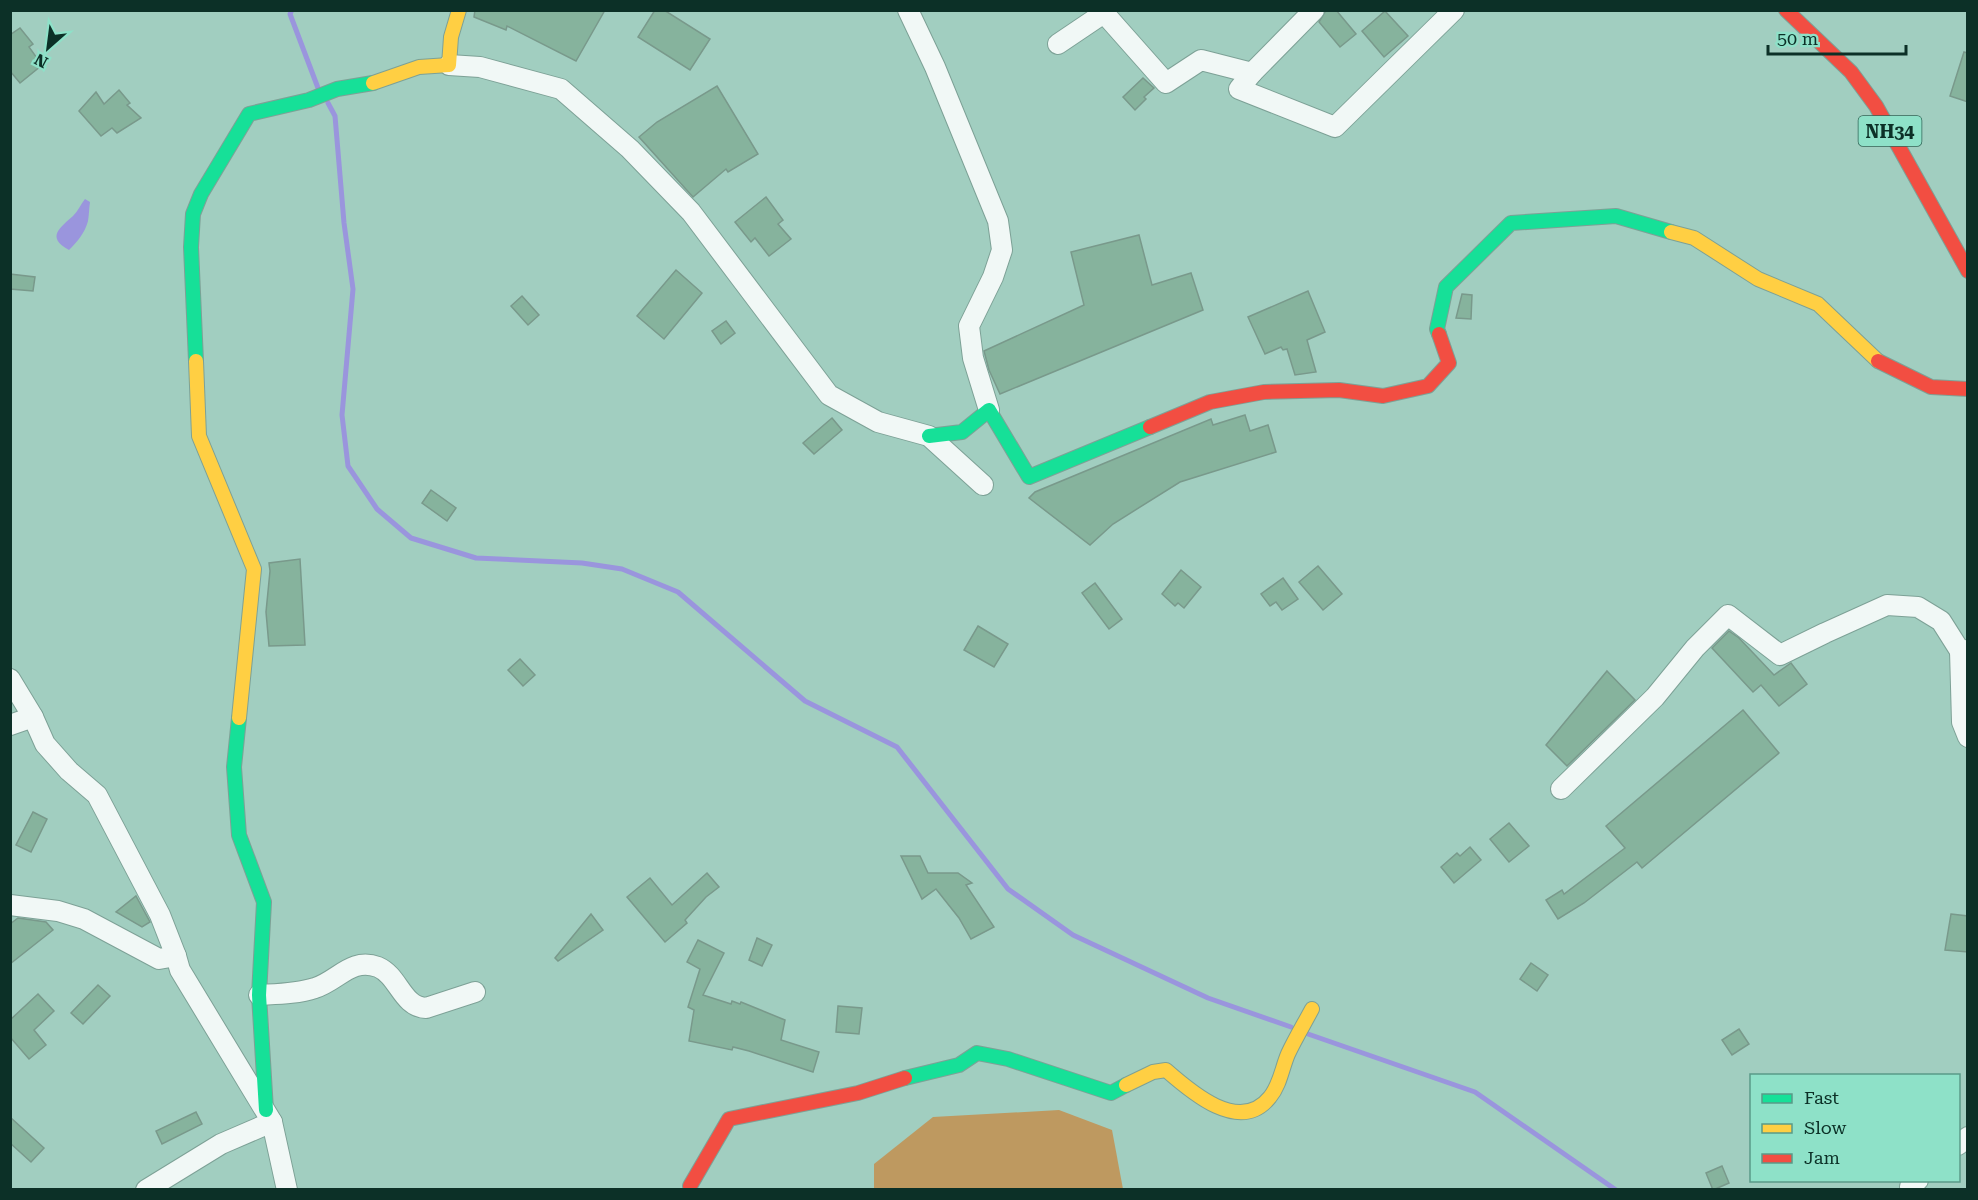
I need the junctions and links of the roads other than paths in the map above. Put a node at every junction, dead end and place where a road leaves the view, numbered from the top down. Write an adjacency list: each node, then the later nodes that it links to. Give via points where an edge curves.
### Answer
1 (459, 10): 7 (main road, via 451,37)
2 (908, 10): 11 (street, via 936,67 998,221 1002,250 969,326 973,358)
3 (1314, 10): 8 (street)
4 (1454, 10): 8 (street, via 1335,127 1239,89)
5 (1786, 10): 9 (main road, NH34, via 1851,72 1876,106)
6 (1058, 44): 8 (street, via 1104,13 1166,83 1201,60)
7 (449, 65): 12 (street, via 480,67 561,89 630,149 691,212 829,395 878,422); 23 (main road, via 419,68 249,114 193,214 199,436 254,569 234,767 239,835 264,902)
8 (1252, 73)
9 (1968, 271)
10 (1968, 389): 11 (main road, via 1931,387 1880,363 1818,304 1758,279 1694,238 1616,216 1511,223 1446,287 1437,329 1449,363 1428,386 1383,396 1339,390 1264,392 1210,402 1029,477)
11 (989, 410): 12 (main road, via 962,432)
12 (930, 436): 13 (street)
13 (983, 485)
14 (1964, 650): 18 (street, via 1962,722); 19 (street, via 1941,621 1918,607 1887,605 1780,656 1728,615 1654,698)
15 (10, 679): 16 (street)
16 (33, 717): 17 (street); 21 (street, via 45,744 97,795 160,915)
17 (10, 725)
18 (1968, 737)
19 (1561, 789)
20 (10, 905): 21 (street, via 58,911 84,919 159,959)
21 (176, 956): 25 (street, via 180,970)
22 (475, 992): 23 (street, via 418,1008 389,974 378,967 356,965 317,988)
23 (259, 995): 25 (main road)
24 (1312, 1010): 26 (main road, via 1277,1086 1264,1104 1242,1113 1216,1107 1166,1070 1153,1072 1111,1093 1008,1059 977,1053 958,1065 858,1093 729,1119)
25 (269, 1116): 27 (street); 28 (street)
26 (690, 1186)
27 (146, 1190)
28 (287, 1190)

